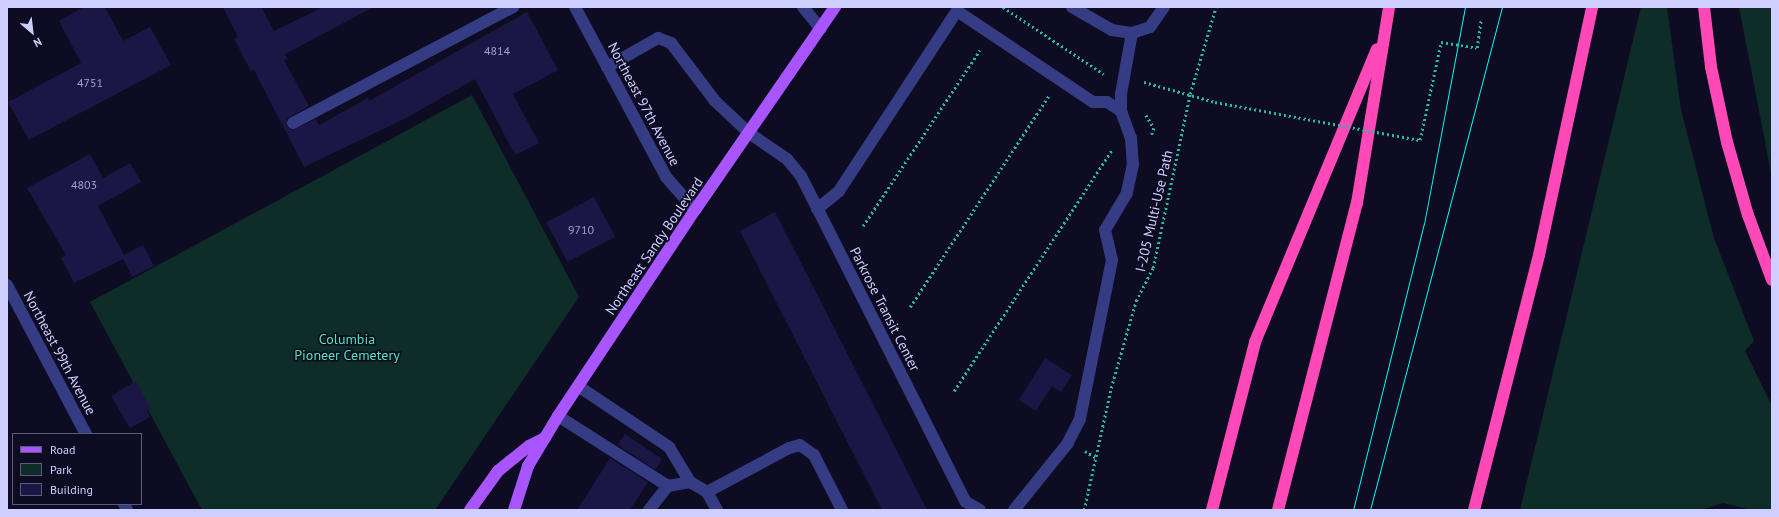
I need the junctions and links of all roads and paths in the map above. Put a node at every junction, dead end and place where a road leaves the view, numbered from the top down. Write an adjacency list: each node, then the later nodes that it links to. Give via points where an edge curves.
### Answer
1 (513, 7): 23 (street)
2 (575, 7): 16 (street, Northeast 97th Avenue)
3 (803, 7): 12 (street)
4 (836, 7): 12 (main road, Northeast Sandy Boulevard)
5 (1072, 7): 14 (street, via 1112,30)
6 (1164, 7): 14 (street, via 1150,27)
7 (1216, 7): 47 (path, I-205 Multi-Use Path, via 1190,94 1153,268 1134,309 1111,388)
8 (1389, 7): 13 (highway)
9 (1592, 7): 50 (highway, via 1539,255)
10 (1704, 7): 29 (highway, via 1711,67 1727,142 1748,215)
11 (1480, 20): 20 (path, bridge, via 1477,48 1441,42 1420,140)
12 (821, 28): 24 (main road, Northeast Sandy Boulevard)
13 (1385, 29): 48 (highway, via 1255,342); 49 (highway, via 1356,203)
14 (1132, 32): 22 (street, via 1121,94)
15 (991, 33): 17 (street); 26 (street, via 957,11 839,191); 28 (path)
16 (607, 68): 24 (street, Parkrose Transit Center, via 658,38 671,43 715,101); 27 (street, Northeast 97th Avenue, via 666,177)
17 (1060, 80): 22 (street, via 1093,102 1107,102); 31 (path)
18 (1140, 81): 19 (path)
19 (1140, 88)
20 (1215, 102)
21 (1144, 110): 25 (path, via 1154,128 1152,136)
22 (1121, 111): 25 (street)
23 (292, 123)
24 (749, 133): 26 (street, Parkrose Transit Center, via 786,158 801,176); 27 (main road, Northeast Sandy Boulevard)
25 (1131, 138): 33 (path, via 1112,150); 46 (street, via 1133,164 1127,193 1105,230 1112,260 1080,420 1068,442)
26 (817, 209): 45 (street, Parkrose Transit Center, via 966,502)
27 (695, 210): 32 (main road, Northeast Sandy Boulevard)
28 (863, 226)
29 (1772, 280)
30 (7, 285): 35 (street, Northeast 99th Avenue)
31 (910, 307)
32 (578, 386): 34 (main road, Northeast Sandy Boulevard); 37 (street, via 669,447)
33 (954, 391)
34 (558, 416): 36 (main road, Northeast Sandy Boulevard); 38 (street)
35 (85, 433)
36 (545, 438): 40 (main road, via 529,446 498,471); 41 (main road, Northeast Sandy Boulevard, via 522,480)
37 (690, 482): 38 (street); 39 (street)
38 (668, 486): 42 (street)
39 (706, 492): 43 (street); 44 (street, via 789,448 800,445 814,454)
40 (470, 510)
41 (514, 510)
42 (649, 510)
43 (717, 510)
44 (842, 510)
45 (980, 510)
46 (1014, 510)
47 (1084, 510)
48 (1212, 510)
49 (1278, 510)
50 (1474, 510)

